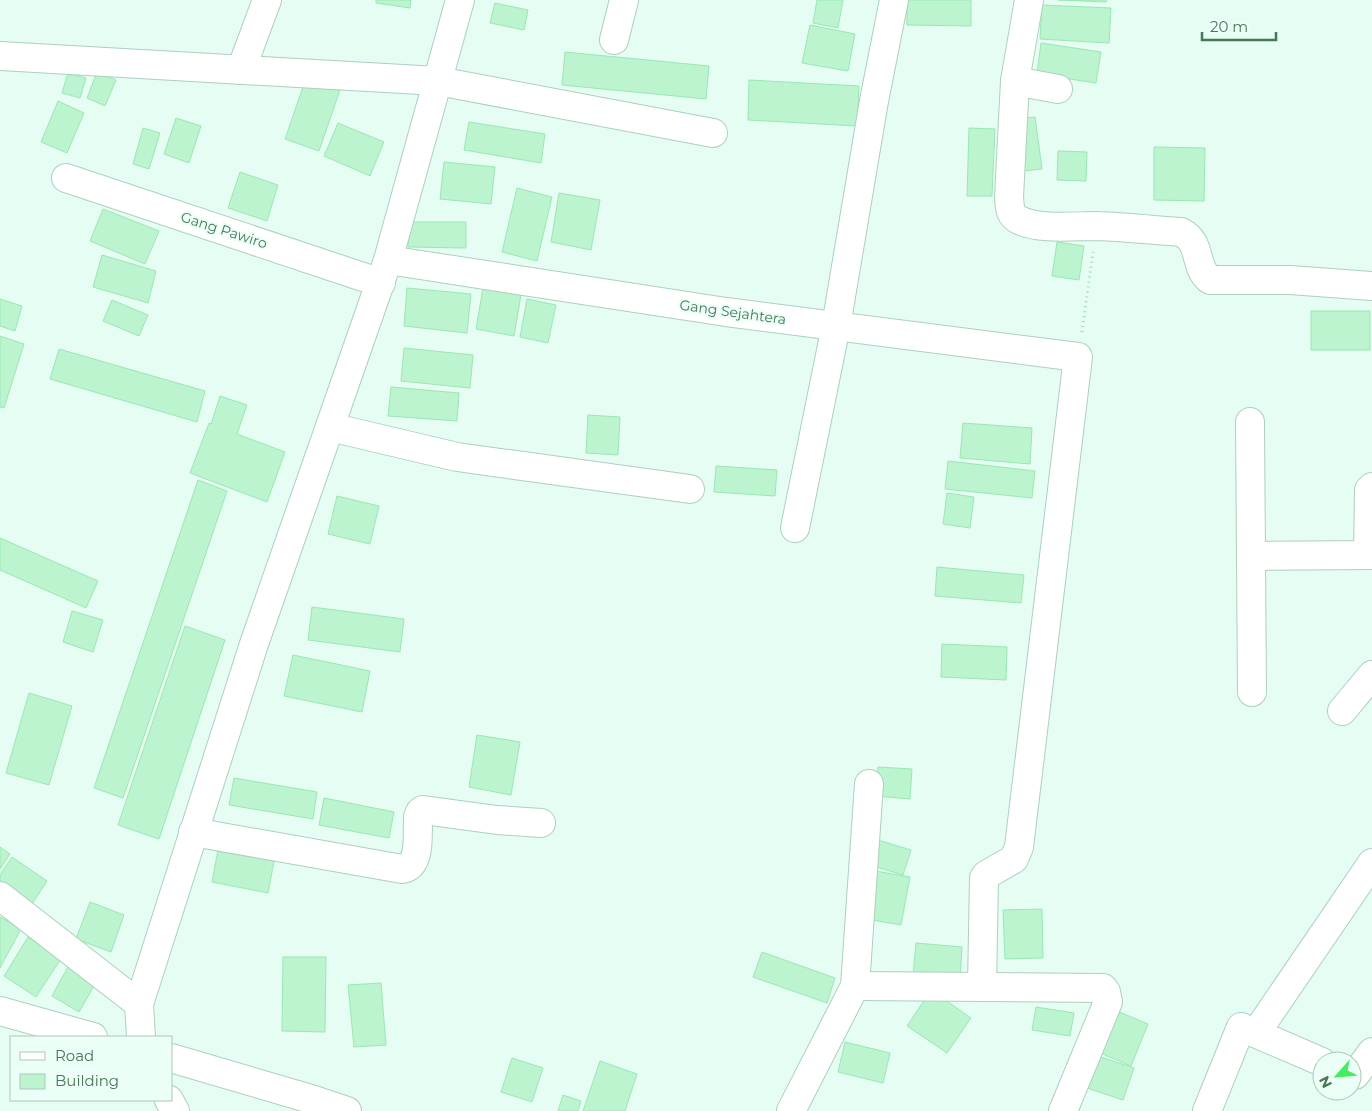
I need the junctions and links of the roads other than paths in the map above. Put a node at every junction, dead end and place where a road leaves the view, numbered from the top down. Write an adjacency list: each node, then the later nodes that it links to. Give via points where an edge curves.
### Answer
1 (266, 0): 8 (street)
2 (460, 0): 9 (street)
3 (624, 0): 6 (street)
4 (894, 0): 16 (street)
5 (1029, 0): 10 (street)
6 (614, 40)
7 (0, 56): 8 (street)
8 (242, 70): 9 (street)
9 (438, 81): 12 (street); 14 (street)
10 (1015, 81): 11 (street); 15 (street, via 1010,210 1020,221 1039,226 1181,232 1190,236 1202,270 1210,280 1290,280)
11 (1058, 89)
12 (713, 133)
13 (66, 178): 14 (street, Gang Pawiro)
14 (385, 271): 16 (street, Gang Sejahtera); 18 (street)
15 (1372, 286)
16 (836, 326): 21 (street); 33 (street, Gang Sejahtera, via 1078,357 1019,847 1014,859 984,878)
17 (1250, 422): 23 (street)
18 (330, 427): 20 (street, via 457,457); 29 (street)
19 (1372, 487): 22 (street, via 1369,490)
20 (690, 489)
21 (794, 528)
22 (1370, 555): 23 (street)
23 (1251, 556): 25 (street)
24 (1372, 675): 26 (street)
25 (1252, 692)
26 (1342, 711)
27 (869, 784): 32 (street)
28 (542, 823): 29 (street, via 423,810 418,817 414,859 407,868)
29 (193, 832): 34 (street)
30 (1372, 863): 36 (street)
31 (0, 896): 34 (street)
32 (855, 986): 33 (street); 45 (street)
33 (982, 987): 46 (street, via 1103,988 1106,992 1108,1002)
34 (139, 1004): 38 (street)
35 (0, 1011): 37 (street)
36 (1256, 1034): 41 (street); 47 (street, via 1241,1027)
37 (89, 1036)
38 (141, 1036)
39 (1372, 1052): 42 (street)
40 (172, 1058): 43 (street)
41 (1312, 1058)
42 (1362, 1073)
43 (317, 1105): 44 (street)
44 (347, 1111)
45 (790, 1111)
46 (1062, 1111)
47 (1207, 1111)

